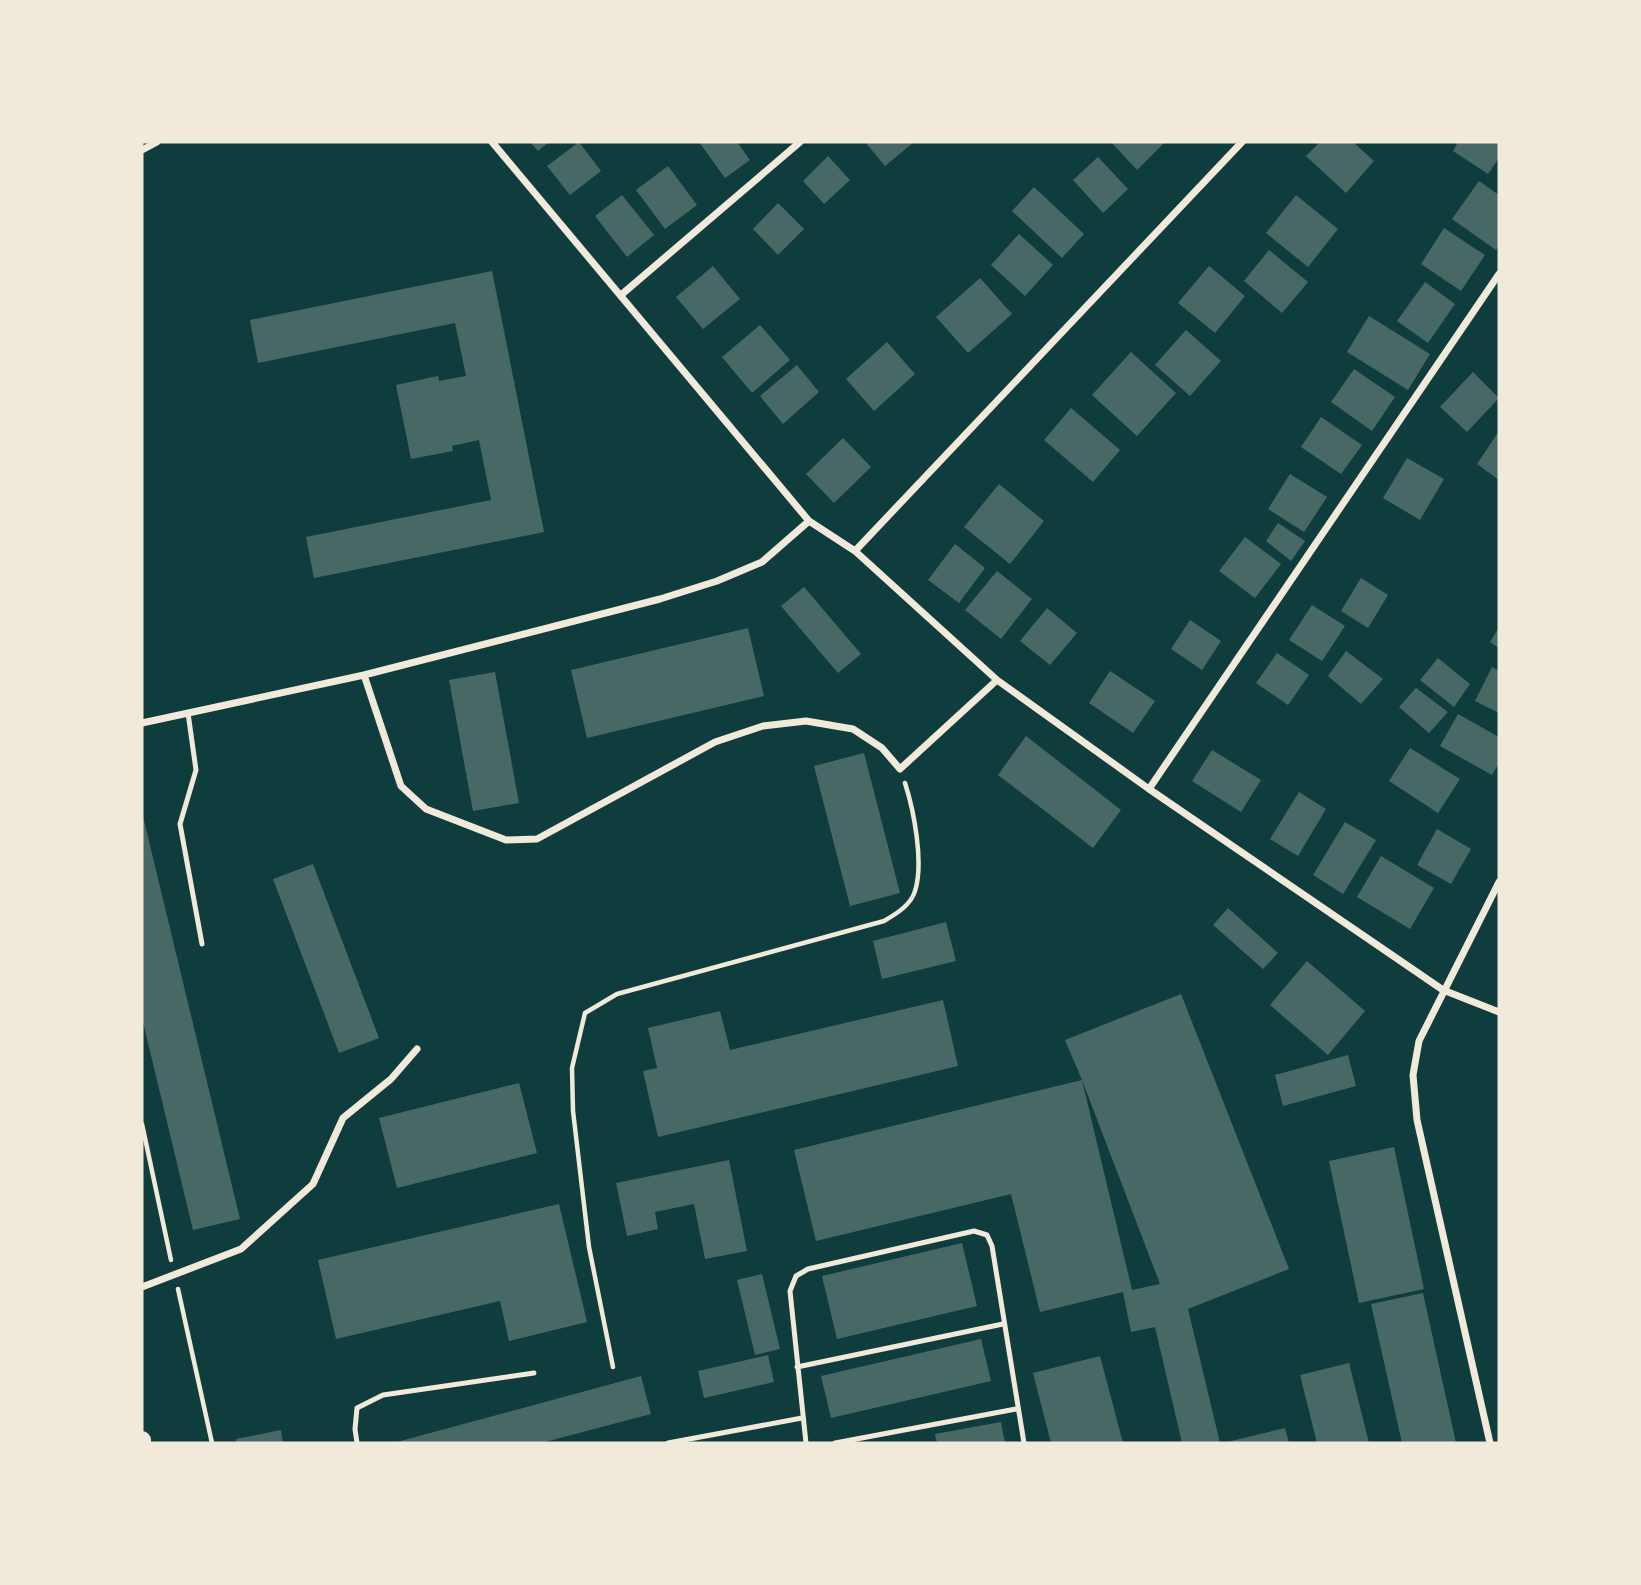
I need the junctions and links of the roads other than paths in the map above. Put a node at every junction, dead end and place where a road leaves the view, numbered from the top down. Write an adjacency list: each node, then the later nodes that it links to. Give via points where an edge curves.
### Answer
1 (157, 142): 5 (street)
2 (492, 142): 7 (street)
3 (800, 142): 7 (street)
4 (1242, 142): 9 (street)
5 (142, 150)
6 (1499, 274): 14 (street)
7 (621, 295): 8 (street)
8 (809, 521): 9 (street); 10 (street, via 762,562 717,581)
9 (855, 551): 11 (street)
10 (364, 675): 11 (street, via 401,786 426,809 506,840 537,839 715,742 763,726 806,721 853,729 882,748 900,769); 12 (street)
11 (997, 680): 14 (street)
12 (188, 713): 13 (street); 16 (lane, via 196,770 180,824)
13 (142, 723)
14 (1149, 789): 17 (street)
15 (1499, 882): 17 (street)
16 (202, 944)
17 (1443, 990): 18 (street); 31 (street, via 1419,1041 1413,1075 1417,1120)
18 (1499, 1012)
19 (417, 1048): 20 (street, via 391,1079 343,1118 313,1184 241,1249)
20 (142, 1287)
21 (1003, 1324): 22 (lane); 22 (lane, via 992,1246 987,1235 974,1231 808,1269 796,1276 790,1291); 24 (lane)
22 (797, 1367): 25 (lane)
23 (534, 1373): 26 (lane, via 383,1395 358,1408)
24 (1016, 1409): 29 (lane); 30 (lane)
25 (802, 1418): 27 (lane); 28 (lane)
26 (357, 1443)
27 (668, 1443)
28 (806, 1443)
29 (835, 1443)
30 (1024, 1443)
31 (1490, 1443)

